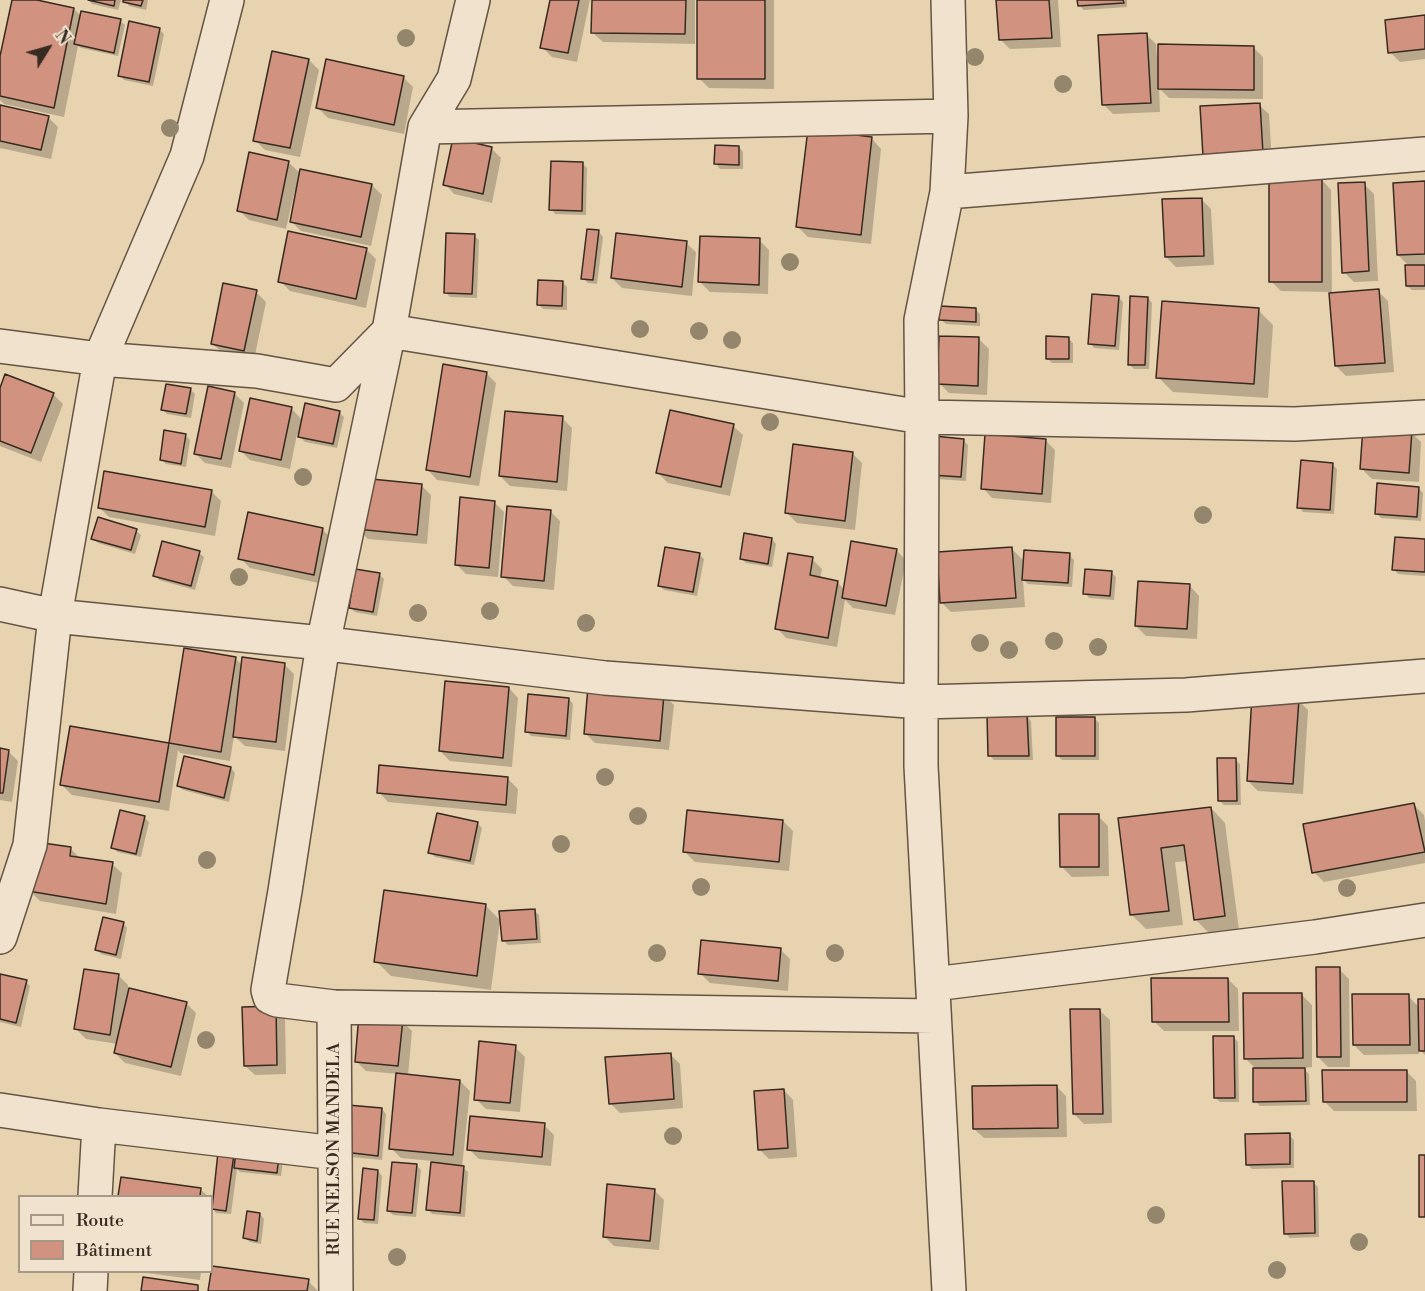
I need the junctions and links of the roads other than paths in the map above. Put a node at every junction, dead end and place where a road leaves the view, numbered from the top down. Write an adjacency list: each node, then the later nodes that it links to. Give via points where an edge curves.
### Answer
1 (227, 0): 10 (street, via 187,156)
2 (473, 0): 5 (street, via 454,78)
3 (948, 0): 4 (street)
4 (951, 116): 5 (street); 7 (street)
5 (425, 127): 8 (street)
6 (1425, 154): 7 (street)
7 (947, 192): 11 (street, via 921,321)
8 (389, 331): 10 (street, via 336,385 257,371); 11 (street); 15 (street)
9 (0, 346): 10 (street)
10 (100, 359): 14 (street)
11 (922, 417): 12 (street, via 1295,424); 17 (street)
12 (1425, 417)
13 (0, 604): 14 (street)
14 (55, 616): 15 (street); 19 (street, via 30,845)
15 (323, 644): 17 (street, via 605,678); 21 (street, via 268,990 270,997 277,1000)
16 (1425, 676): 17 (street, via 1186,695)
17 (921, 702): 20 (street)
18 (1425, 920): 20 (street, via 1304,939)
19 (0, 937)
20 (934, 984): 22 (street)
21 (334, 1007): 22 (street); 25 (street, RUE NELSON MANDELA)
22 (934, 1016): 30 (street)
23 (0, 1110): 24 (street)
24 (99, 1125): 25 (street); 26 (street)
25 (335, 1153): 29 (street, RUE NELSON MANDELA)
26 (95, 1195)
27 (91, 1273): 28 (street)
28 (90, 1291)
29 (336, 1291)
30 (949, 1291)

